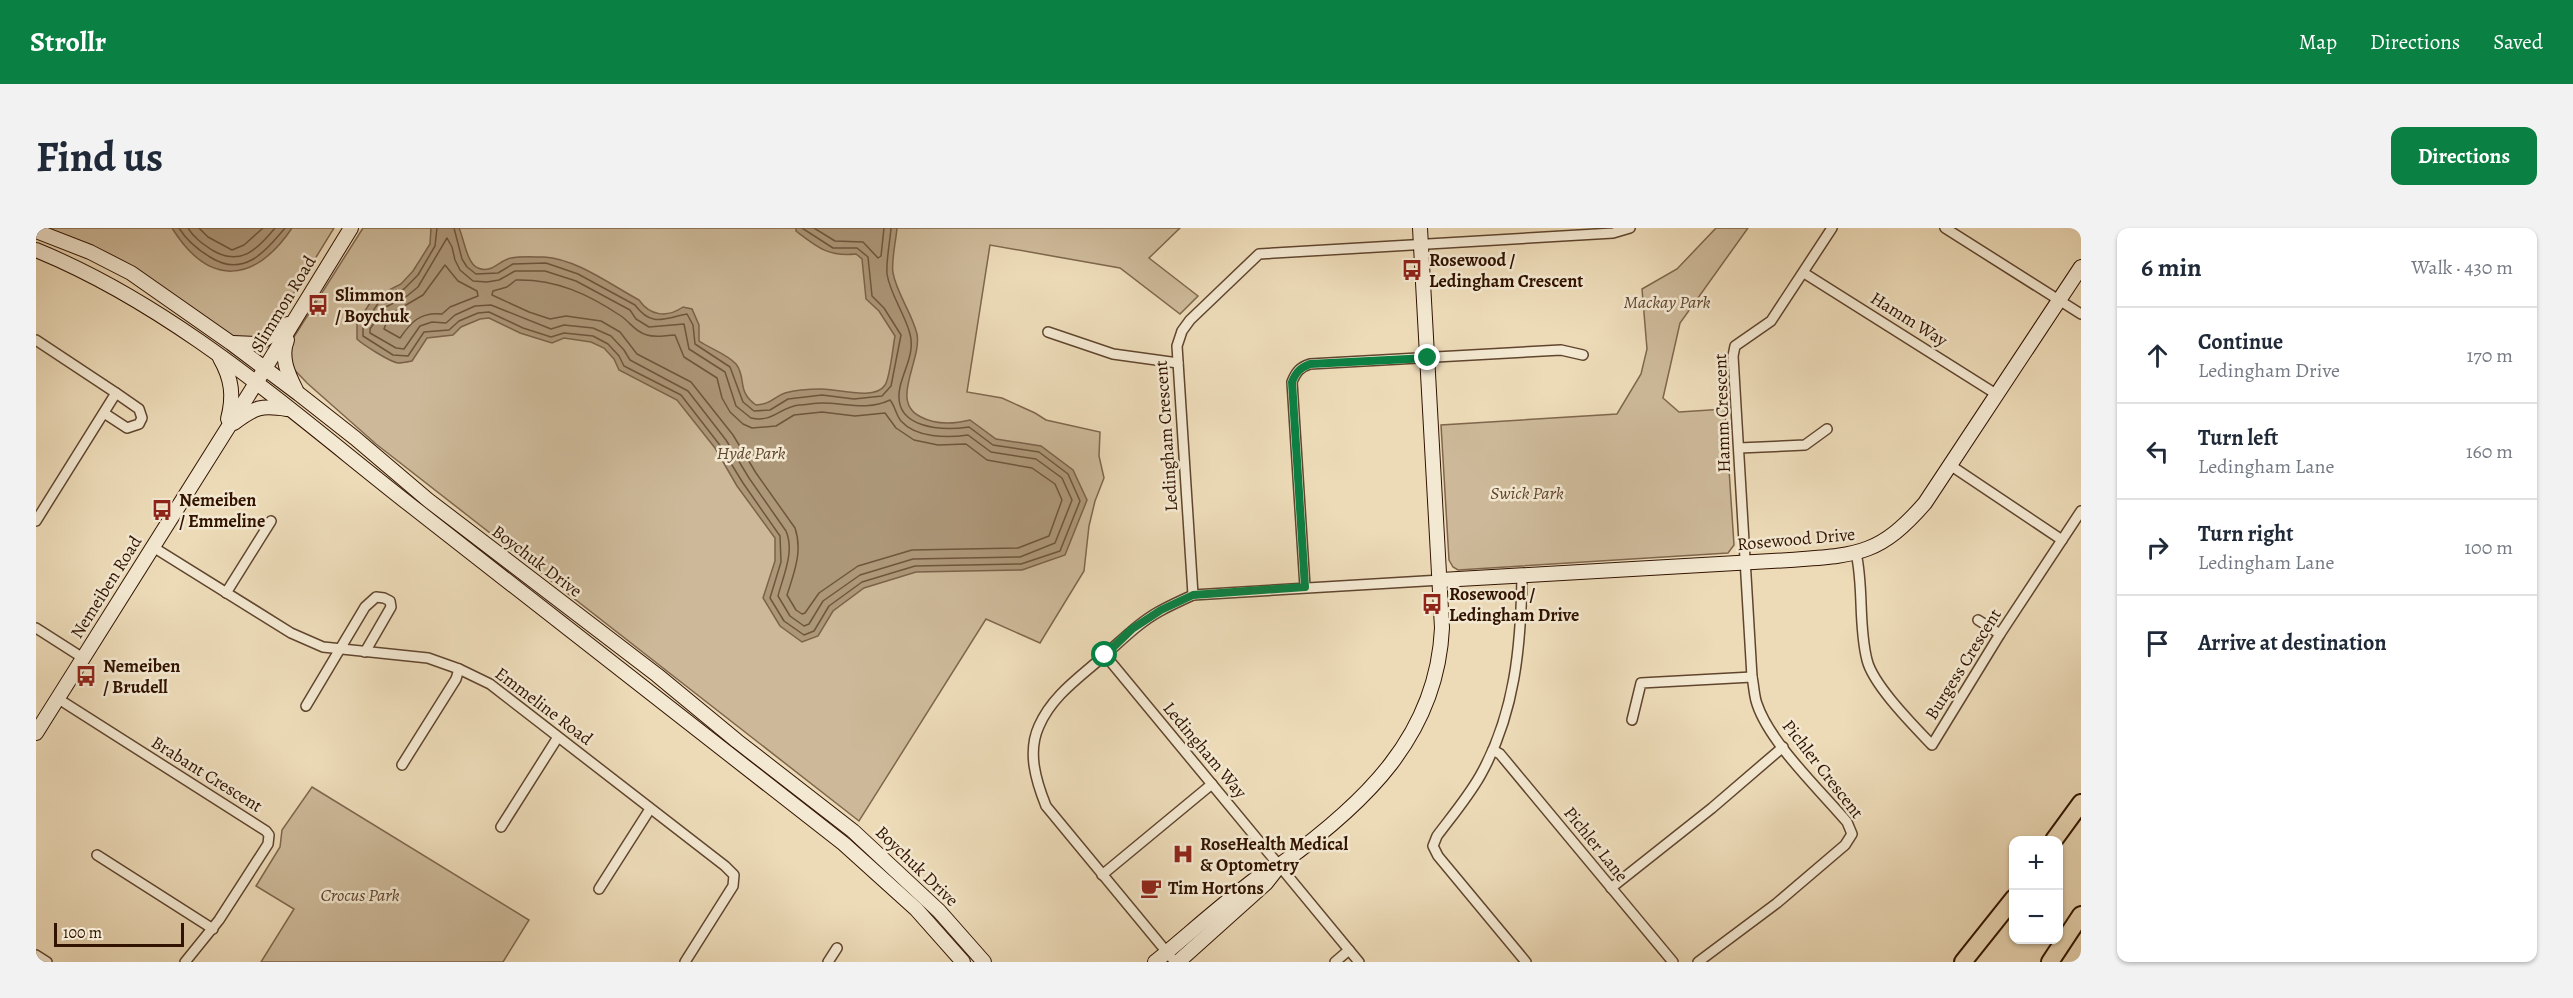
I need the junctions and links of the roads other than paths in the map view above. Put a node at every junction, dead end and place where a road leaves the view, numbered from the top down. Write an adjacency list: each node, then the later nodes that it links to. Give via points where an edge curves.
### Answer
1 (351, 228): 13 (main road, Slimmon Road)
2 (1420, 228): 7 (main road)
3 (1630, 228): 7 (street, Ledingham Crescent, via 1613,233)
4 (1832, 228): 10 (street, Hamm Crescent)
5 (1945, 228): 11 (street)
6 (36, 231): 16 (main road, Boychuk Drive, via 131,273)
7 (1421, 246): 19 (main road); 20 (street, Ledingham Crescent, via 1259,254 1190,320 1177,346)
8 (36, 250): 17 (main road, Boychuk Drive, via 126,292)
9 (2081, 267): 11 (main road, Rosewood Drive)
10 (1804, 273): 25 (street, Hamm Way); 30 (street, Hamm Crescent, via 1771,321 1735,346)
11 (2059, 300): 12 (street); 25 (main road, Rosewood Drive)
12 (2081, 314)
13 (297, 317): 16 (main road, via 258,344); 21 (main road, Slimmon Road); 24 (main road, via 284,354)
14 (1048, 332): 20 (street, via 1113,354)
15 (36, 340): 23 (street)
16 (231, 343): 21 (main road, Boychuk Drive)
17 (218, 354): 22 (main road, Boychuk Drive); 29 (main road, via 232,385)
18 (1583, 355): 19 (street, via 1561,350)
19 (1428, 358): 40 (main road); 41 (street, via 1310,364 1296,373 1292,382)
20 (1178, 363): 43 (street, Ledingham Crescent)
21 (265, 369): 22 (main road, Nemeiben Road); 24 (main road, Boychuk Drive)
22 (256, 383): 26 (main road, Boychuk Drive); 29 (main road, Nemeiben Road)
23 (116, 393): 27 (street); 27 (street, via 140,410 139,424 128,428)
24 (298, 394): 87 (main road, Boychuk Drive, via 428,501 657,675 853,831 906,878)
25 (1996, 394): 31 (main road, Rosewood Drive)
26 (290, 410): 29 (main road, via 256,408); 86 (main road, Boychuk Drive, via 844,844 916,909)
27 (104, 413): 33 (street)
28 (1827, 429): 30 (street, via 1805,445)
29 (225, 430): 36 (main road, Nemeiben Road)
30 (1739, 448): 38 (street, Hamm Crescent)
31 (1950, 465): 35 (street); 37 (main road, Rosewood Drive, via 1905,526)
32 (2081, 511): 35 (street, Burgess Crescent)
33 (36, 521)
34 (271, 521): 42 (street)
35 (2062, 540): 46 (street, Burgess Crescent)
36 (153, 547): 42 (street, Emmeline Road); 50 (main road, Nemeiben Road)
37 (1856, 553): 38 (main road, Rosewood Drive); 46 (street, Burgess Crescent, via 1867,663 1881,686 1932,745)
38 (1745, 563): 39 (main road, Rosewood Drive); 52 (street, Pichler Crescent)
39 (1522, 576): 40 (main road, Rosewood Drive); 59 (street, via 1514,689)
40 (1441, 580): 41 (street); 67 (main road, via 1441,649 1416,727 1373,788)
41 (1305, 587): 43 (street)
42 (226, 593): 47 (street, Emmeline Road, via 291,633)
43 (1193, 595): 49 (street, via 1132,629)
44 (1978, 620): 46 (street)
45 (36, 628): 50 (street)
46 (2000, 634)
47 (339, 650): 48 (street, Emmeline Road); 48 (street, via 370,600 384,597 390,601 389,612); 54 (street)
48 (365, 652): 51 (street, Emmeline Road, via 411,656)
49 (1105, 655): 61 (street, Ledingham Way); 68 (street, via 1065,688 1049,709 1038,727 1033,763 1046,806)
50 (83, 657): 53 (main road, Nemeiben Road)
51 (459, 669): 57 (street, Emmeline Road, via 490,684); 60 (street)
52 (1752, 677): 55 (street, via 1641,683); 58 (street, Pichler Crescent, via 1757,704)
53 (57, 698): 56 (main road, Nemeiben Road); 75 (street, Brabant Crescent, via 269,835 268,844)
54 (306, 706)
55 (1632, 720)
56 (36, 733)
57 (558, 737): 63 (street, Emmeline Road); 64 (street)
58 (1783, 747): 69 (street); 92 (street, Pichler Crescent, via 1847,822 1852,834 1845,845 1777,903)
59 (1493, 750): 69 (street, Pichler Lane); 90 (street, via 1433,846)
60 (402, 765)
61 (1212, 784): 67 (street, Ledingham Way); 68 (street)
62 (2081, 804): 65 (highway)
63 (650, 809): 70 (street); 84 (street, Emmeline Road, via 734,875 733,886)
64 (501, 827)
65 (2059, 836)
66 (97, 855): 75 (street)
67 (1279, 865): 79 (street, Ledingham Way); 81 (main road, via 1266,883)
68 (1102, 875): 81 (street)
69 (1611, 888): 91 (street, Pichler Lane)
70 (599, 889)
71 (2081, 902): 76 (highway)
72 (2009, 903): 93 (highway)
73 (2081, 915): 96 (highway)
74 (2009, 917): 94 (highway)
75 (213, 929): 83 (street, Brabant Crescent)
76 (2063, 929)
77 (2053, 944): 95 (highway)
78 (837, 948): 85 (street)
79 (1349, 950): 88 (street); 89 (street, Ledingham Way)
80 (36, 956): 82 (street)
81 (1169, 960)
82 (46, 962)
83 (185, 962)
84 (685, 962)
85 (828, 962)
86 (963, 962)
87 (984, 962)
88 (1335, 962)
89 (1359, 962)
90 (1526, 962)
91 (1673, 962)
92 (1698, 962)
93 (1963, 962)
94 (1978, 962)
95 (2040, 962)
96 (2050, 962)

